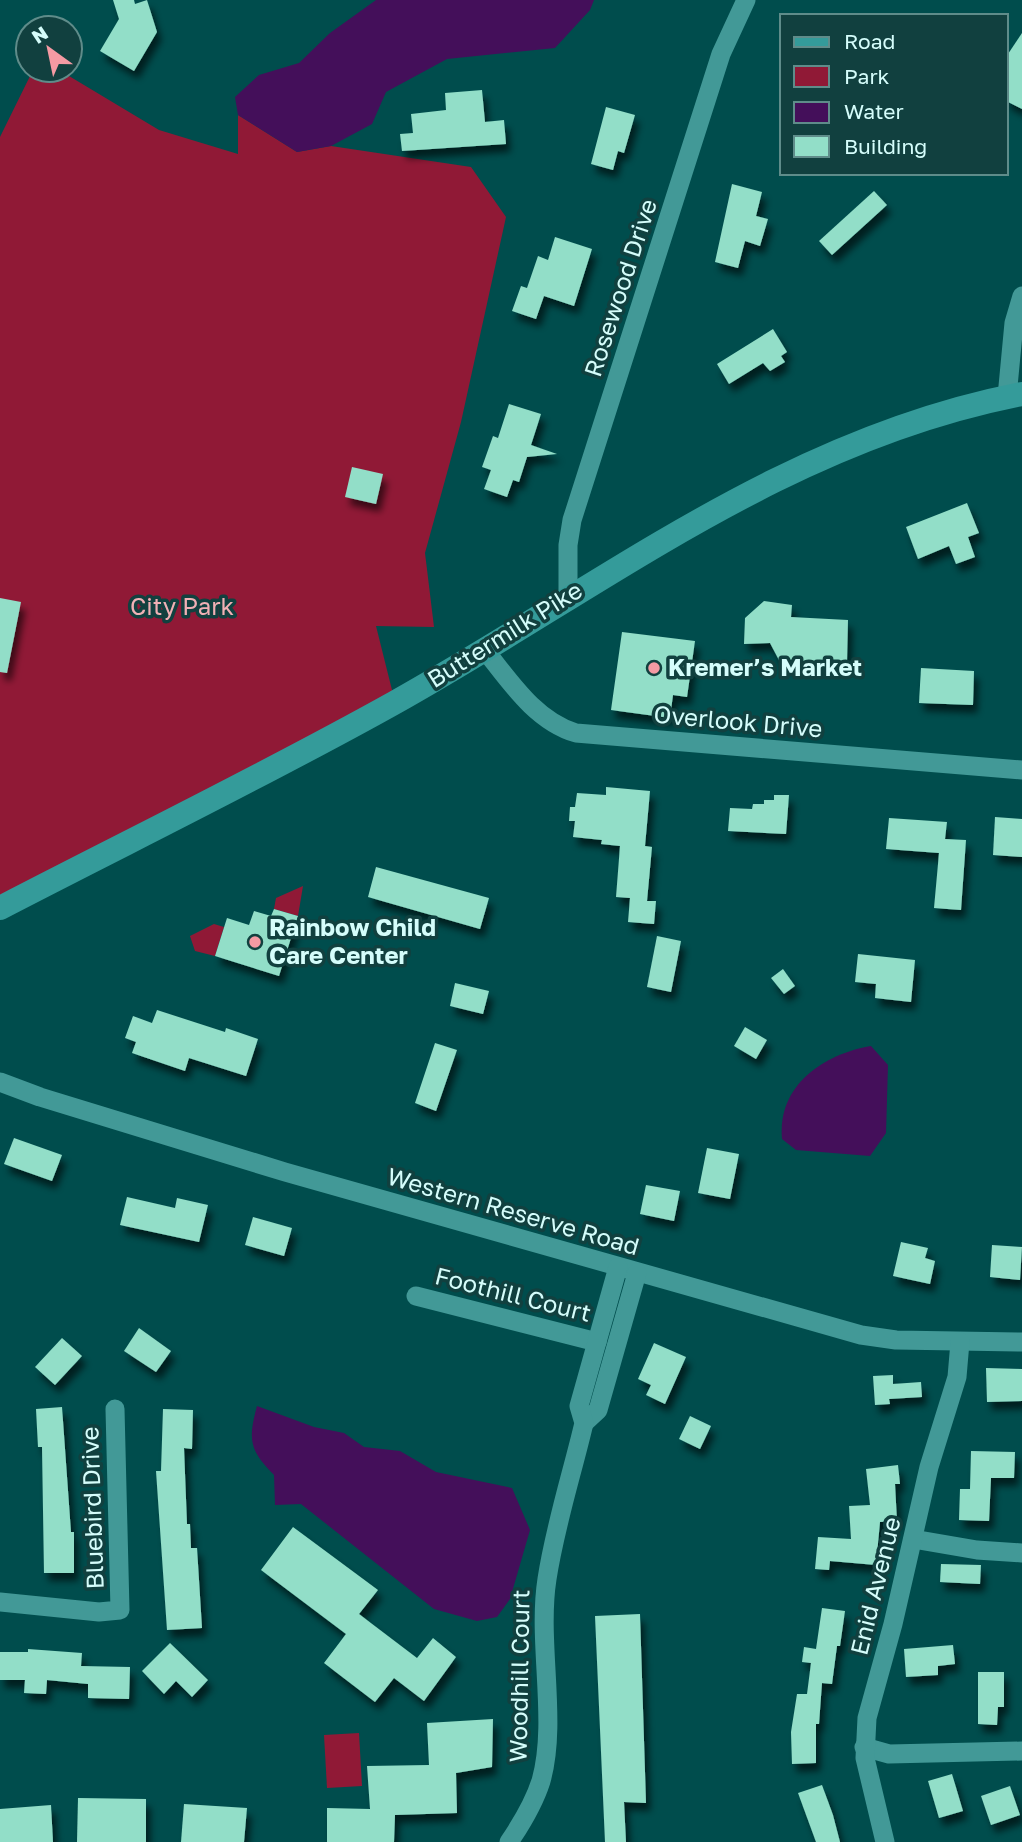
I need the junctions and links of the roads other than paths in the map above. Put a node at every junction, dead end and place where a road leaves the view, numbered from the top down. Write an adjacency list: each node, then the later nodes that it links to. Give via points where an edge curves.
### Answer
1 (746, 0): 4 (street, Rosewood Drive, via 721,54 572,520)
2 (1022, 296): 3 (street, via 1014,323)
3 (1014, 396): 4 (main road, Buttermilk Pike, via 864,441 782,477 689,524)
4 (568, 596): 5 (main road, Buttermilk Pike)
5 (484, 649): 6 (street, Overlook Drive, via 528,702 554,724 576,733); 7 (main road, Buttermilk Pike, via 395,702)
6 (1022, 770)
7 (0, 908)
8 (0, 1082): 9 (street, Western Reserve Road, via 285,1172)
9 (618, 1267): 10 (street, Western Reserve Road); 12 (street, Woodhill Court)
10 (637, 1273): 13 (street, Western Reserve Road, via 861,1335); 16 (street, Woodhill Court, via 598,1410)
11 (416, 1296): 12 (street, Foothill Court)
12 (597, 1342): 16 (street, Woodhill Court, via 579,1406)
13 (960, 1342): 14 (street, Western Reserve Road); 17 (street, Enid Avenue, via 957,1377 929,1467)
14 (1022, 1342)
15 (115, 1409): 19 (street, Bluebird Drive, via 120,1610)
16 (584, 1423): 22 (street, Woodhill Court, via 547,1578 547,1734 541,1780 525,1819)
17 (914, 1539): 18 (street); 20 (street, Enid Avenue, via 867,1718)
18 (1022, 1553)
19 (0, 1602)
20 (864, 1747): 21 (street, via 889,1754); 23 (street, Enid Avenue)
21 (1022, 1751)
22 (509, 1842)
23 (885, 1842)

